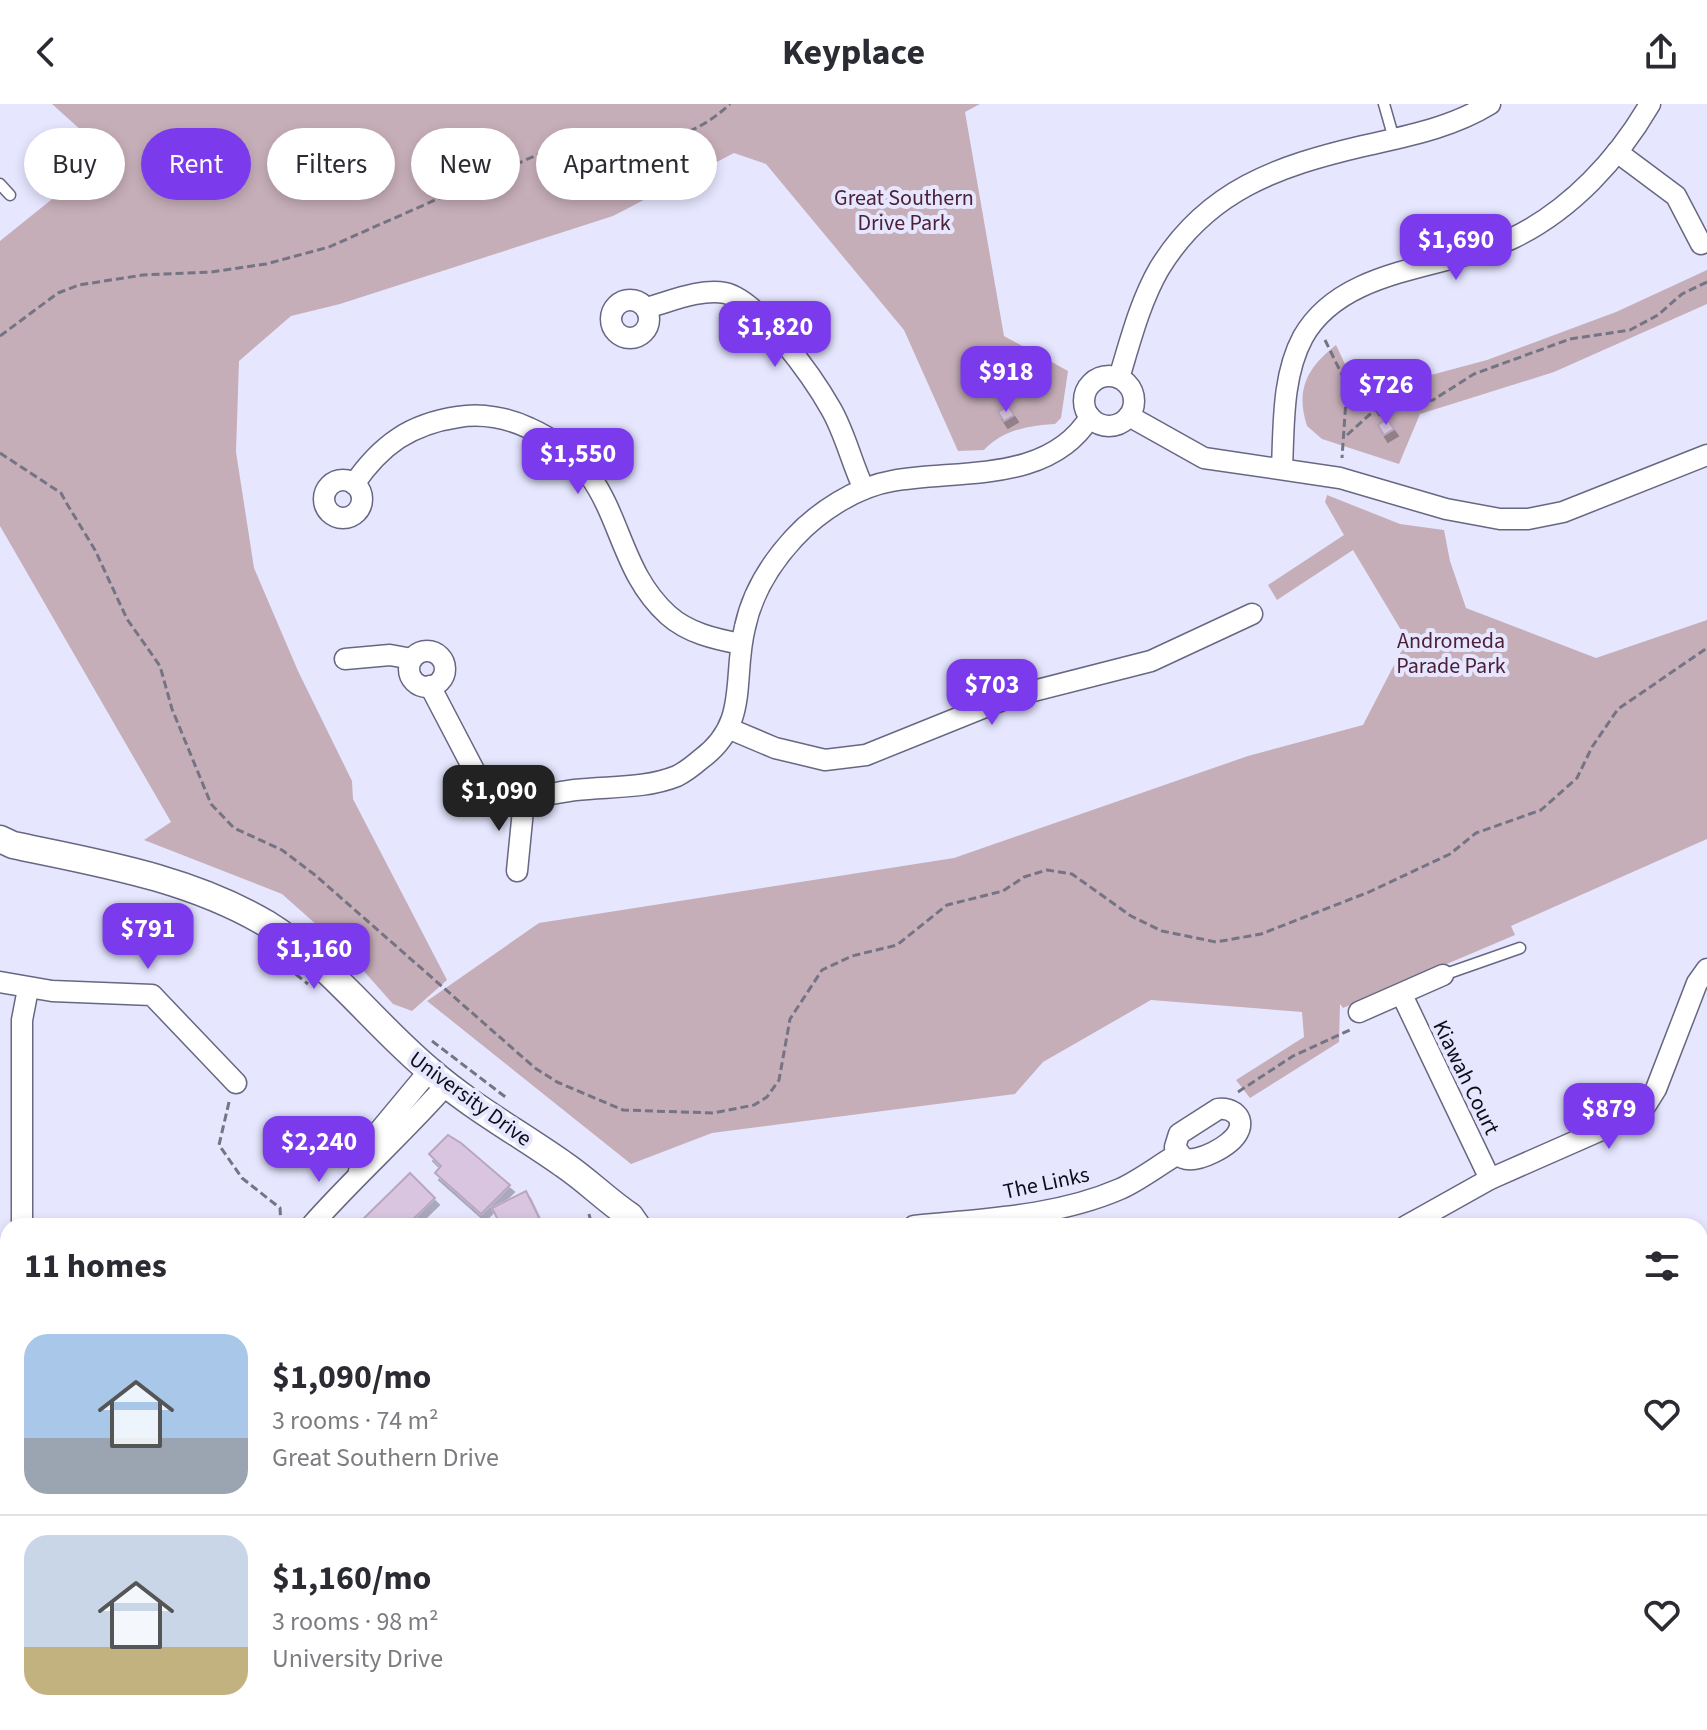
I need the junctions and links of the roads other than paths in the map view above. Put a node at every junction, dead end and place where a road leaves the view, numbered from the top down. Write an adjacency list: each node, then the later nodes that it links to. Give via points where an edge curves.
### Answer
1 (1384, 104): 4 (lane)
2 (1490, 104): 4 (street, via 1463,121)
3 (1650, 104): 5 (street)
4 (1394, 139): 10 (street, via 1297,162 1237,189 1211,208 1159,269)
5 (1617, 152): 8 (street, via 1676,196); 14 (street, via 1590,184 1513,238 1468,256 1369,281 1340,297 1312,324 1291,369)
6 (0, 184): 7 (lane)
7 (10, 195)
8 (1701, 244)
9 (646, 308): 16 (street, via 725,293 752,308 833,412)
10 (1119, 378): 11 (street, via 1133,394); 12 (street, via 1103,377 1090,386 1084,402)
11 (1129, 416): 12 (street, via 1110,426); 14 (street, via 1204,458)
12 (1090, 417): 16 (street, via 1077,437 1023,466 891,481)
13 (1707, 455): 14 (street, via 1563,512 1528,519 1479,517 1340,478)
14 (1282, 468)
15 (354, 484): 18 (street, via 387,444 411,428 462,416 517,423 567,450 588,472 640,577 669,616 688,629)
16 (864, 489): 18 (street, via 818,517 785,548 755,597)
17 (1252, 614): 22 (street, via 1151,661 1010,697 866,755 825,760 775,748)
18 (741, 644): 22 (street, via 738,701)
19 (345, 659): 20 (street)
20 (412, 659): 21 (street, via 414,681); 21 (street, via 426,651 441,658 443,675)
21 (430, 686): 23 (street, via 476,774 495,792)
22 (730, 729): 23 (street, via 712,751 679,775)
23 (524, 800): 25 (street)
24 (0, 839): 33 (street, University Drive, via 116,866 255,918 338,979)
25 (517, 871)
26 (1520, 948): 28 (lane)
27 (1707, 969): 36 (street, via 1646,1105 1624,1120)
28 (1443, 975): 31 (street)
29 (0, 982): 30 (street)
30 (28, 989): 34 (street, via 152,995); 38 (street, via 22,1020)
31 (1402, 995): 32 (street); 36 (street, Kiawah Court)
32 (1365, 1010)
33 (437, 1078): 37 (street, University Drive, via 566,1165); 39 (street, via 375,1136 359,1171)
34 (236, 1083)
35 (1178, 1154): 35 (street, The Links, via 1195,1161 1235,1136 1240,1120 1227,1109 1218,1109 1179,1134); 42 (street, The Links, via 1122,1188 1087,1201)
36 (1490, 1179): 43 (street)
37 (604, 1199): 40 (street, University Drive); 41 (street, University Drive)
38 (22, 1218)
39 (318, 1218)
40 (613, 1218)
41 (631, 1218)
42 (986, 1218)
43 (1420, 1218)

